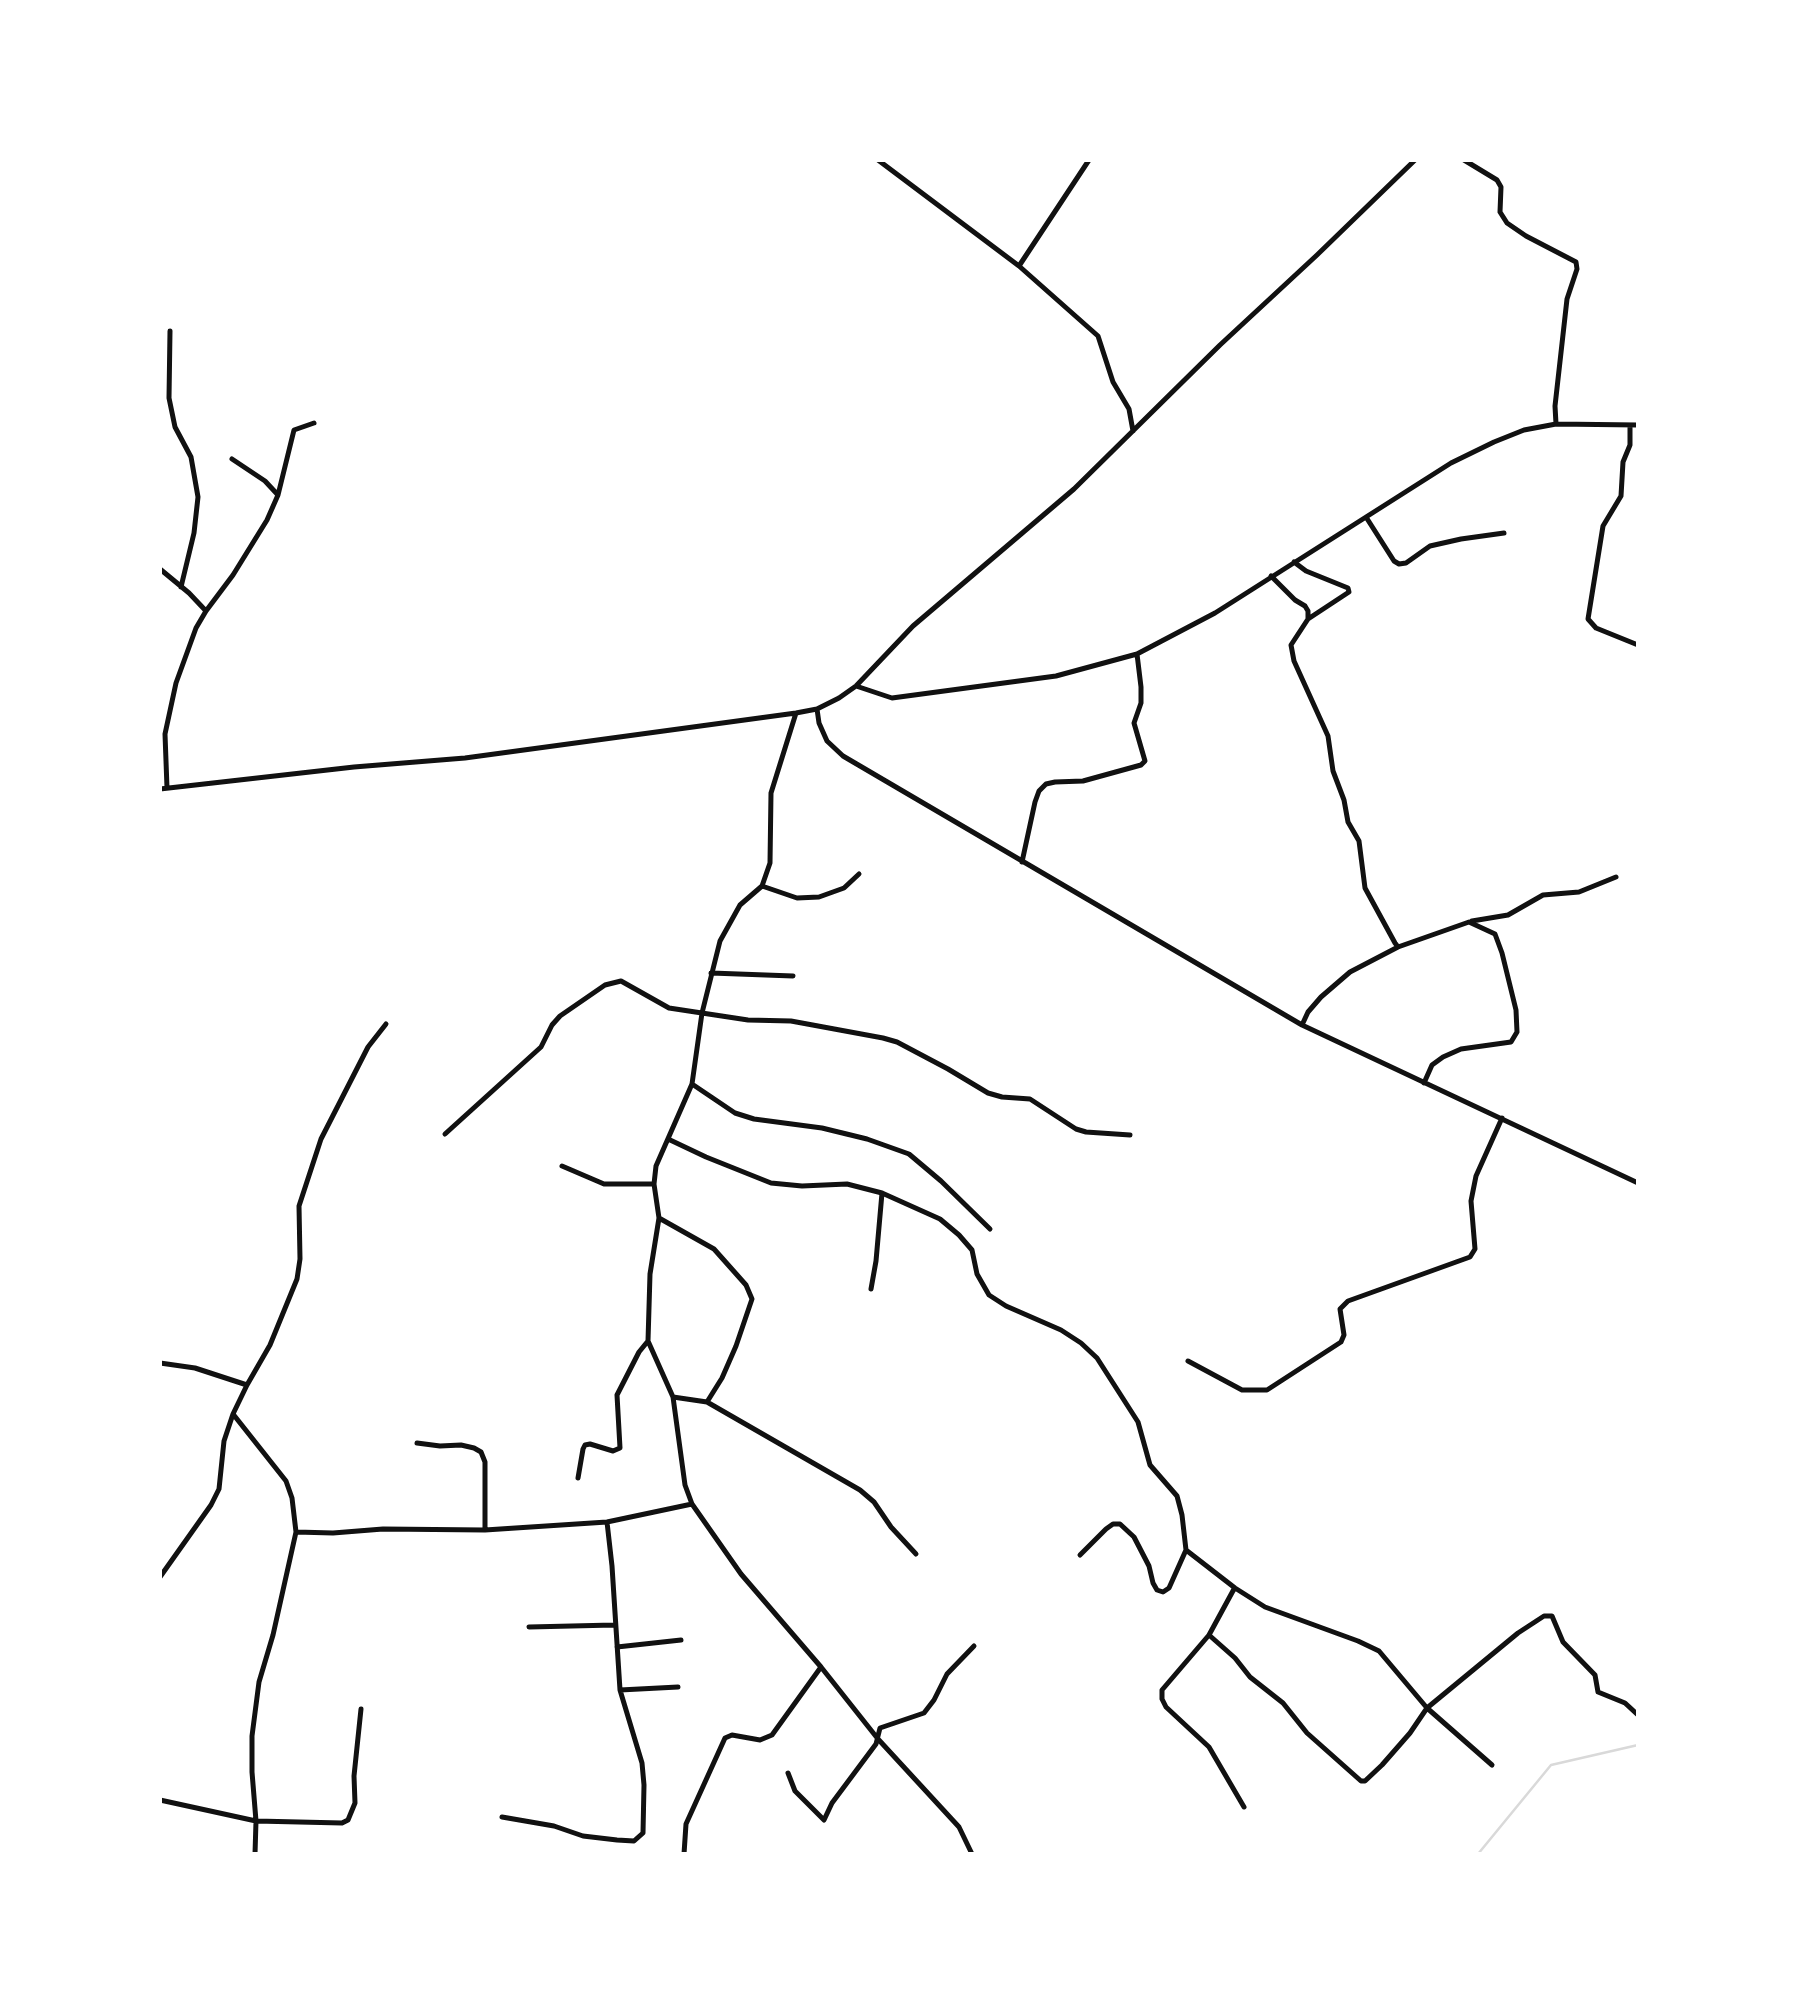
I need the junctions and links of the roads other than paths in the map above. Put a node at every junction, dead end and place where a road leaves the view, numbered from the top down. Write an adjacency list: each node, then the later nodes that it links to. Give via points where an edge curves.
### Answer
1 (878, 160): 5 (street)
2 (1089, 160): 5 (street)
3 (1414, 160): 11 (street)
4 (1464, 160): 8 (street, via 1502,187 1500,212 1508,223 1576,262)
5 (1019, 266): 11 (street, via 1098,336)
6 (170, 331): 19 (street, via 169,398 198,497)
7 (314, 424): 13 (street, via 294,430)
8 (1556, 424): 10 (street); 14 (street, via 1465,456)
9 (1638, 425): 10 (street)
10 (1630, 426): 22 (street, via 1621,496 1602,526 1588,619)
11 (1134, 431): 24 (street, via 913,626)
12 (232, 459): 13 (street)
13 (278, 495): 20 (street)
14 (1366, 517): 15 (street, via 1399,564 1430,546); 16 (street)
15 (1504, 533)
16 (1294, 562): 18 (street); 21 (street, via 1348,588)
17 (160, 569): 19 (street)
18 (1271, 576): 21 (street, via 1305,606); 23 (street)
19 (180, 587): 20 (street)
20 (206, 612): 27 (street, via 176,683 164,734)
21 (1308, 618): 33 (street, via 1291,645 1294,661 1328,736 1365,888)
22 (1638, 644)
23 (1137, 654): 24 (street, via 1056,676 892,698); 28 (street, via 1141,687 1134,723 1145,761 1083,781 1046,784 1035,802)
24 (856, 686): 25 (street)
25 (817, 709): 26 (street); 28 (street, via 827,742 843,756)
26 (796, 712): 27 (street, via 465,758); 31 (street, via 771,792 770,864)
27 (164, 788)
28 (1022, 862): 38 (street)
29 (859, 874): 31 (street, via 819,897 797,898)
30 (1616, 877): 32 (street)
31 (762, 886): 34 (street, via 740,905)
32 (1469, 922): 33 (street); 39 (street, via 1495,934 1517,1032 1511,1042 1443,1057)
33 (1398, 947): 38 (street, via 1350,972 1321,997)
34 (711, 973): 35 (street); 36 (street)
35 (793, 976)
36 (702, 1013): 40 (street); 42 (street, via 662,1006 621,981 605,985 560,1016 541,1048); 43 (street, via 883,1038 988,1093 1030,1099 1076,1129)
37 (386, 1024): 55 (street, via 321,1139 299,1206 297,1279)
38 (1302, 1026): 39 (street)
39 (1424, 1083): 41 (street)
40 (692, 1084): 44 (street); 50 (street, via 735,1113 822,1128 909,1154)
41 (1502, 1118): 46 (street); 53 (street, via 1476,1176 1470,1257 1348,1301 1340,1310 1341,1342 1266,1390 1242,1390)
42 (445, 1134)
43 (1130, 1135)
44 (668, 1139): 47 (street); 48 (street, via 772,1183 847,1184)
45 (562, 1166): 47 (street, via 604,1184)
46 (1638, 1183)
47 (654, 1184): 49 (street)
48 (882, 1192): 51 (street); 65 (street, via 960,1235 989,1295 1062,1330 1096,1358 1138,1422 1150,1465 1176,1496)
49 (659, 1218): 52 (street); 57 (street, via 714,1249 752,1299)
50 (990, 1230)
51 (871, 1289)
52 (648, 1341): 56 (street); 60 (street, via 617,1395 620,1448 585,1445)
53 (1188, 1361)
54 (160, 1363): 55 (street)
55 (247, 1385): 58 (street)
56 (673, 1398): 57 (street); 61 (street)
57 (707, 1402): 66 (street, via 860,1490)
58 (233, 1414): 64 (street, via 286,1481); 68 (street, via 211,1505)
59 (417, 1442): 63 (street, via 481,1452)
60 (578, 1478)
61 (692, 1504): 62 (street); 76 (street, via 740,1574)
62 (606, 1522): 63 (street); 70 (street)
63 (485, 1530): 64 (street)
64 (296, 1532): 88 (street, via 259,1682 252,1736)
65 (1186, 1550): 67 (street, via 1162,1592 1134,1537 1120,1524); 69 (street)
66 (916, 1554)
67 (1080, 1555)
68 (160, 1577)
69 (1235, 1588): 72 (street); 79 (street, via 1264,1607 1378,1651)
70 (614, 1625): 71 (street); 75 (street)
71 (529, 1626)
72 (1208, 1635): 79 (street, via 1361,1781); 86 (street, via 1162,1690 1162,1699 1210,1747)
73 (682, 1640): 75 (street)
74 (974, 1646): 82 (street, via 924,1713 880,1728)
75 (617, 1647): 78 (street)
76 (821, 1667): 82 (street); 90 (street, via 772,1735 725,1738 686,1824)
77 (678, 1687): 78 (street)
78 (620, 1690): 87 (street, via 642,1762 640,1838 583,1836)
79 (1427, 1708): 81 (street, via 1518,1633 1552,1616 1562,1642 1596,1675 1598,1692); 83 (street)
80 (360, 1709): 88 (street, via 355,1803 348,1820)
81 (1638, 1715)
82 (878, 1737): 84 (street, via 824,1820); 91 (street, via 959,1828)
83 (1492, 1766)
84 (788, 1773)
85 (160, 1800): 88 (street)
86 (1244, 1807)
87 (502, 1817)
88 (256, 1821): 89 (street)
89 (255, 1854)
90 (684, 1854)
91 (972, 1854)

